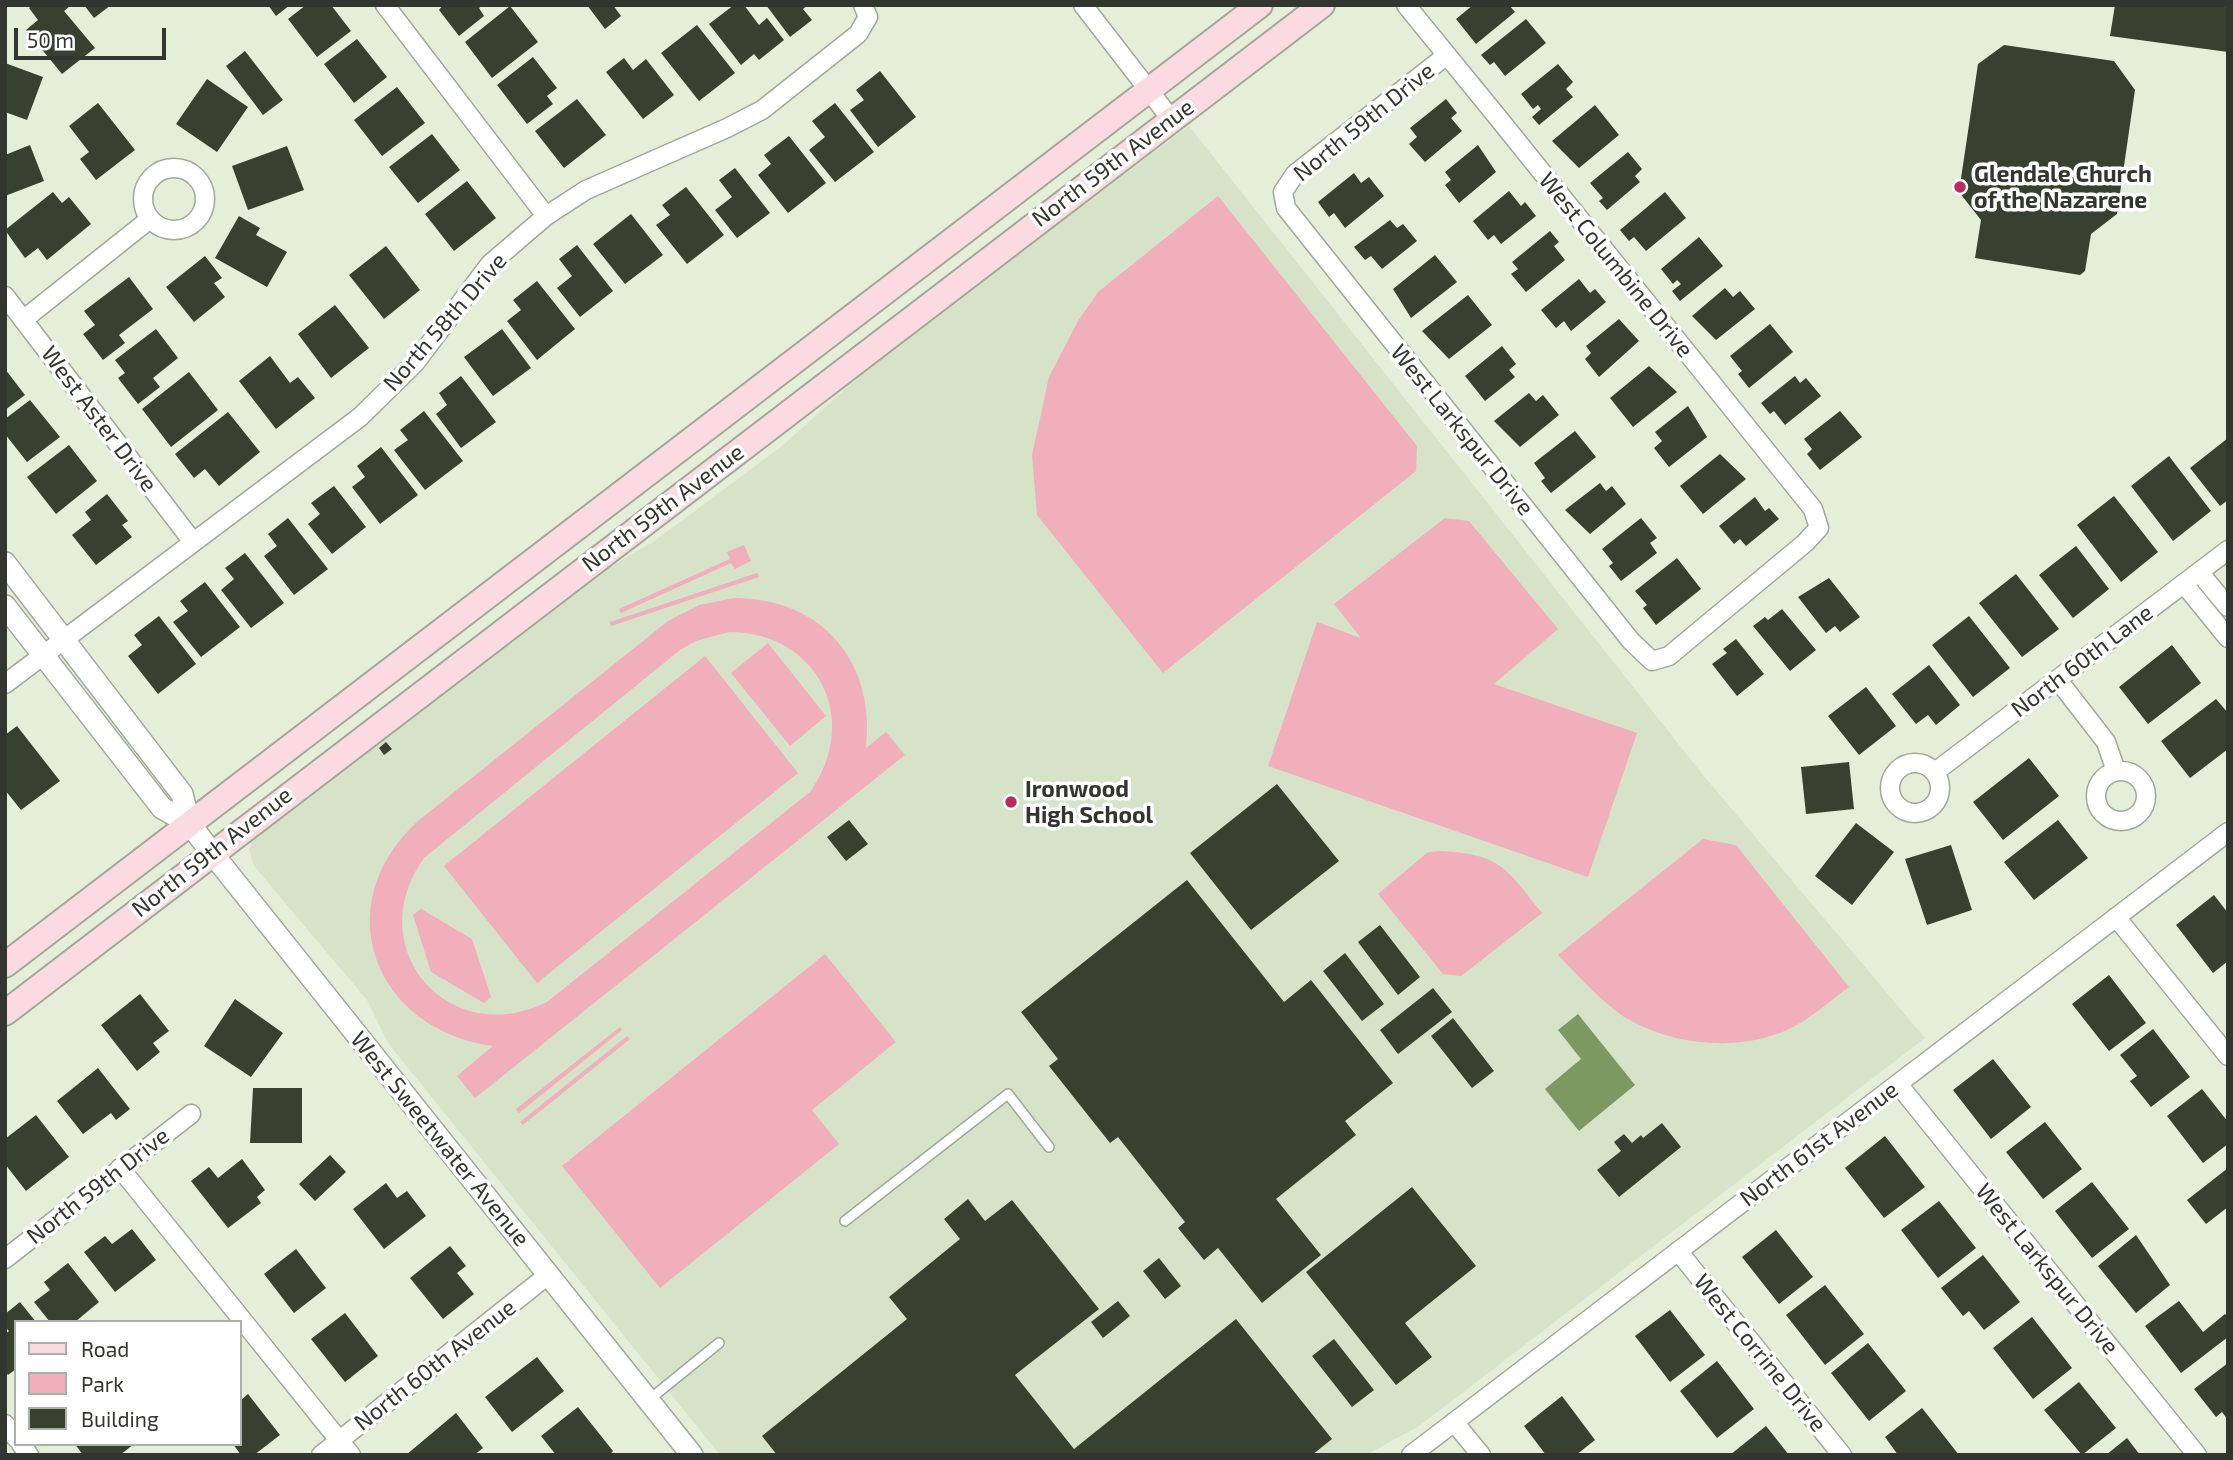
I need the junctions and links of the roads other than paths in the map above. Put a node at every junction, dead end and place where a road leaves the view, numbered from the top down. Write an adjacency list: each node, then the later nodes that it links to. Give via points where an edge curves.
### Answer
1 (385, 5): 11 (street)
2 (1083, 5): 8 (street)
3 (1260, 5): 8 (main road, North 59th Avenue)
4 (1322, 5): 9 (main road, North 59th Avenue)
5 (1406, 5): 7 (street, West Columbine Drive)
6 (866, 11): 11 (street, North 58th Drive, via 858,34 762,110 586,190)
7 (1447, 55): 10 (street, North 59th Drive, via 1295,174); 27 (street, West Columbine Drive, via 1812,509 1819,528 1669,656)
8 (1149, 91): 9 (street); 15 (main road, North 59th Avenue)
9 (1171, 119): 16 (main road, North 59th Avenue)
10 (1283, 192): 27 (street, West Larkspur Drive, via 1286,208 1631,641)
11 (546, 216): 17 (street, North 58th Drive, via 490,264 415,363 360,417)
12 (150, 219): 14 (street)
13 (5, 296): 14 (street, West Aster Drive)
14 (23, 320): 17 (street, West Aster Drive)
15 (752, 394): 16 (main road, via 731,428); 32 (main road, North 59th Avenue)
16 (725, 462): 34 (main road, North 59th Avenue)
17 (193, 542): 25 (street, North 58th Drive)
18 (2228, 550): 20 (street, North 60th Lane)
19 (5, 563): 25 (street)
20 (2200, 572): 21 (street, North 60th Lane); 23 (street)
21 (2184, 583): 24 (street); 28 (street, North 60th Lane)
22 (5, 606): 26 (street)
23 (2228, 607)
24 (2228, 638)
25 (66, 639): 26 (street, North 58th Drive); 32 (street, via 182,794)
26 (43, 655): 29 (street, North 58th Drive); 32 (street, via 162,808)
27 (1652, 661)
28 (2058, 680): 30 (street, via 2106,742); 31 (street, North 60th Lane)
29 (5, 684)
30 (2116, 771)
31 (1936, 772)
32 (189, 823): 34 (street, West Sweetwater Avenue); 36 (main road, North 59th Avenue)
33 (2228, 832): 35 (street, North 61st Avenue)
34 (212, 853): 37 (main road, North 59th Avenue); 46 (street, West Sweetwater Avenue)
35 (2116, 917): 38 (street); 39 (street, North 61st Avenue)
36 (5, 965)
37 (5, 1013)
38 (2228, 1056)
39 (1898, 1084): 44 (street, North 61st Avenue); 56 (street, West Larkspur Drive)
40 (191, 1114): 42 (street, North 59th Drive)
41 (1049, 1147): 43 (lane, via 1008,1094)
42 (120, 1168): 45 (street, North 59th Drive); 50 (street)
43 (845, 1221)
44 (1678, 1251): 49 (street, North 61st Avenue); 55 (street, West Corrine Drive)
45 (5, 1259)
46 (548, 1275): 48 (street, West Sweetwater Avenue); 50 (street, North 60th Avenue)
47 (719, 1343): 48 (lane)
48 (649, 1401): 52 (street, West Sweetwater Avenue)
49 (1454, 1422): 53 (street, North 61st Avenue); 54 (street)
50 (345, 1448): 51 (street, North 60th Avenue)
51 (321, 1455)
52 (692, 1455)
53 (1410, 1455)
54 (1481, 1455)
55 (1842, 1455)
56 (2197, 1455)

